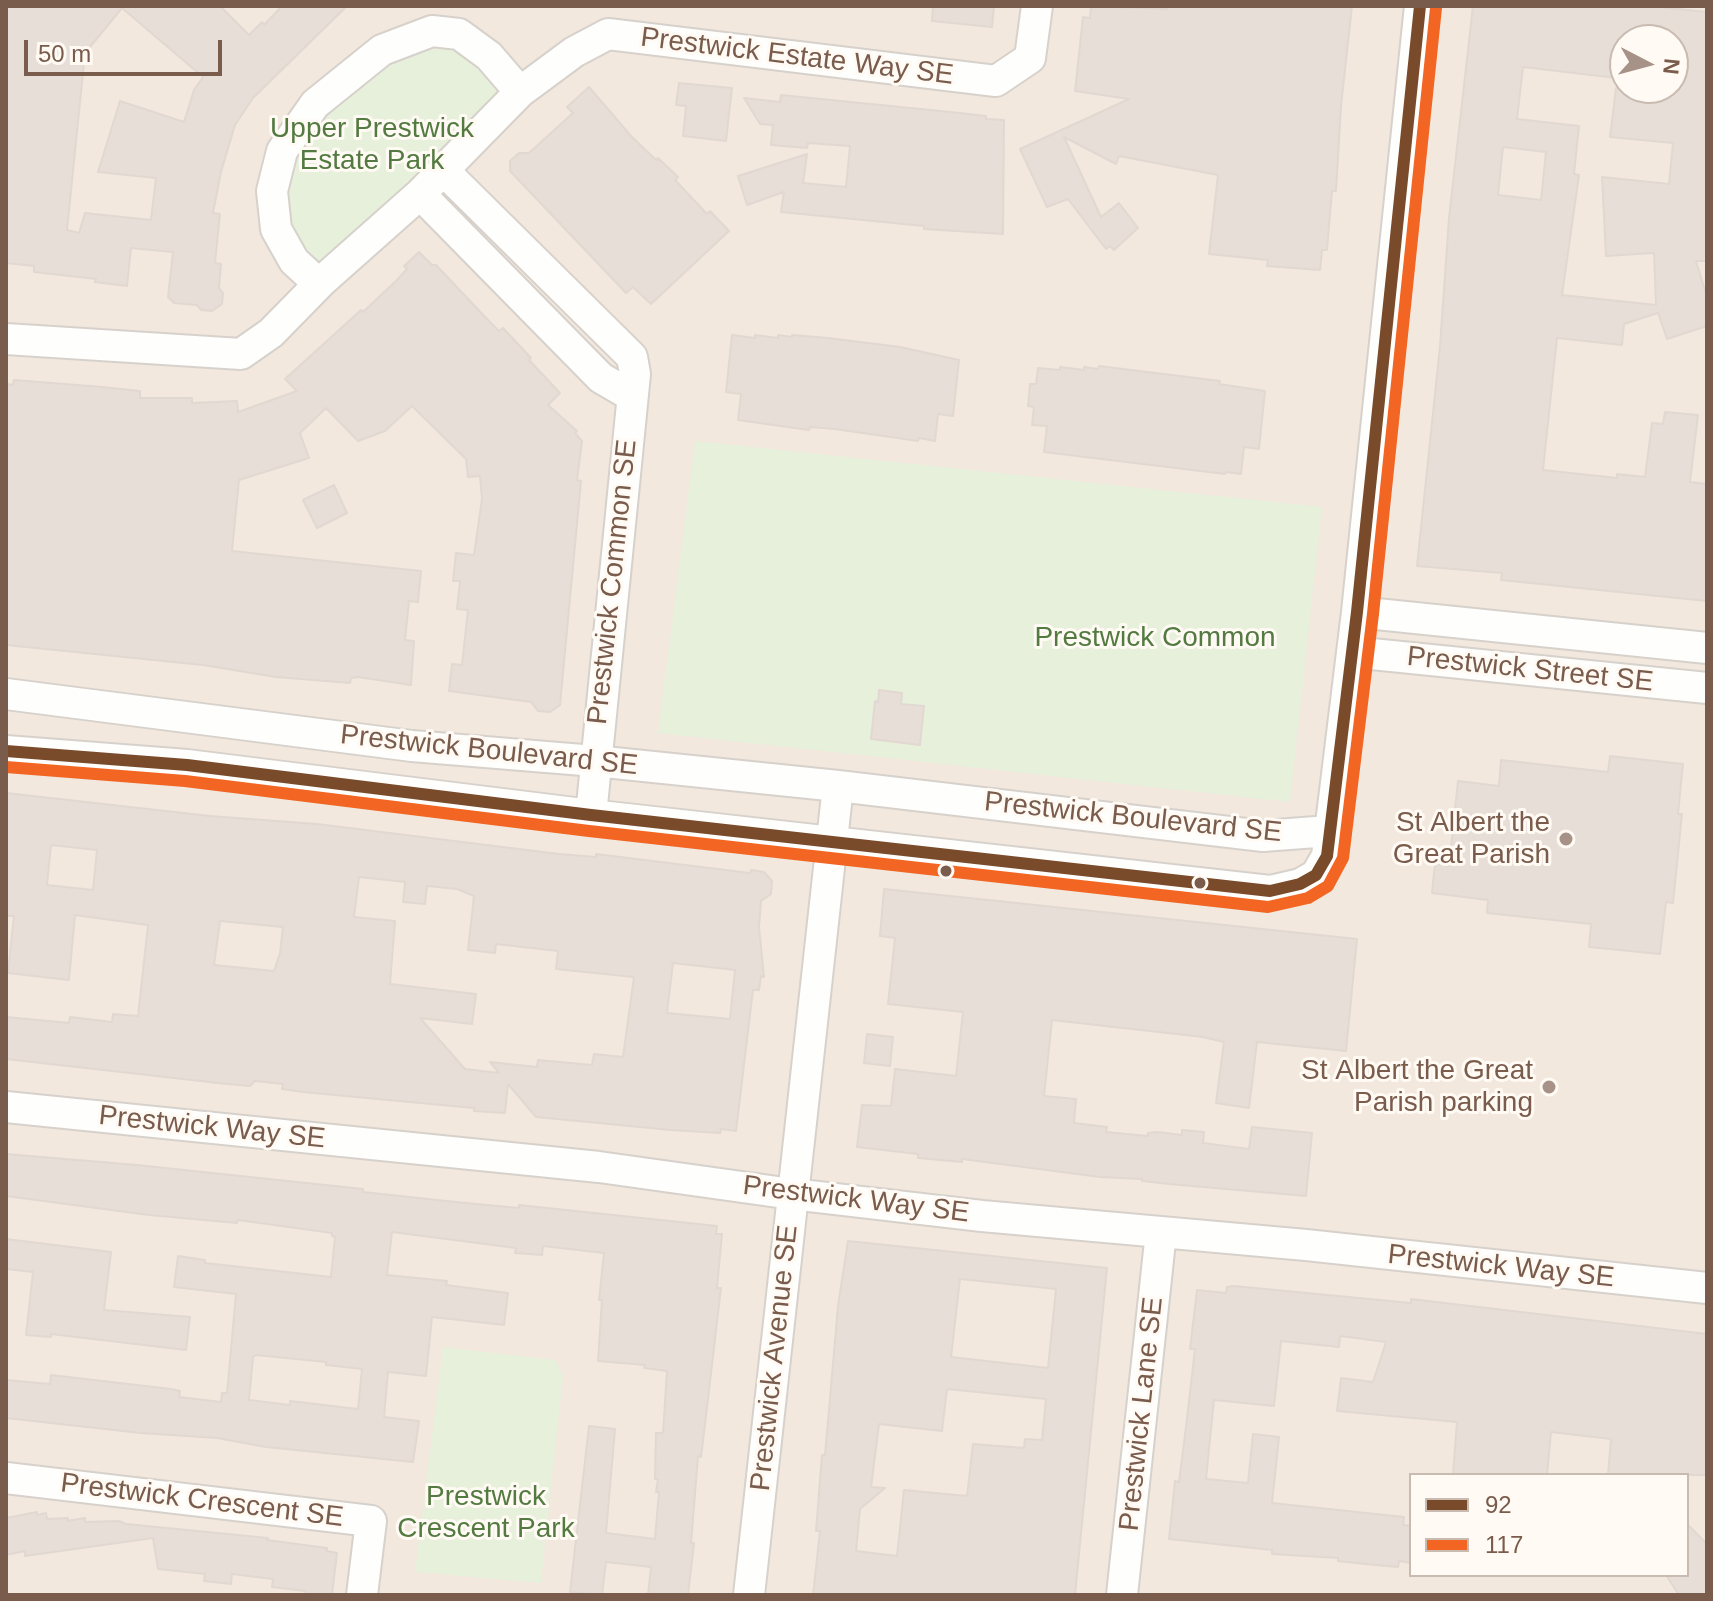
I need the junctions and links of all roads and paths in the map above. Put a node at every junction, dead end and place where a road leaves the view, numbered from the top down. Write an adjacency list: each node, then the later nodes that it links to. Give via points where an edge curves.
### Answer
1 (1037, 6): 3 (street, Prestwick Estate Way SE, via 1030,58 996,81 608,34)
2 (1420, 6): 9 (street)
3 (520, 92): 4 (street, Prestwick Estate Way SE); 6 (street, via 489,56 459,34 432,31 382,50 315,104 282,151 272,191 276,229 294,261)
4 (443, 170): 5 (street, Prestwick Estate Way SE); 8 (street, Prestwick Common SE, via 632,357)
5 (420, 194): 6 (street, Prestwick Estate Way SE); 8 (street, via 601,378)
6 (319, 284): 7 (street, Prestwick Estate Way SE, via 271,333 241,354)
7 (6, 339)
8 (632, 396): 15 (street, Prestwick Common SE)
9 (1357, 612): 10 (street, Prestwick Street SE); 11 (street)
10 (1707, 648)
11 (1352, 652): 12 (street, Prestwick Street SE); 18 (street)
12 (1707, 688)
13 (6, 694): 15 (street, Prestwick Boulevard SE, via 412,746)
14 (6, 751): 17 (street, Prestwick Boulevard SE, via 187,765)
15 (595, 761): 16 (street, Prestwick Boulevard SE); 17 (street, Prestwick Common SE)
16 (838, 786): 18 (street, Prestwick Boulevard SE, via 1263,836); 19 (street, Prestwick Avenue SE)
17 (591, 815): 19 (street, Prestwick Boulevard SE)
18 (1329, 831): 19 (street, Prestwick Boulevard SE, via 1327,856 1316,875 1270,891)
19 (831, 843): 21 (street, Prestwick Avenue SE)
20 (6, 1107): 21 (street, Prestwick Way SE, via 599,1167)
21 (792, 1194): 22 (street, Prestwick Way SE); 26 (street, Prestwick Avenue SE)
22 (1161, 1232): 23 (street, Prestwick Way SE); 27 (street, Prestwick Lane SE)
23 (1707, 1288)
24 (6, 1478): 25 (street, Prestwick Crescent SE, via 371,1521)
25 (362, 1595)
26 (749, 1595)
27 (1122, 1595)

